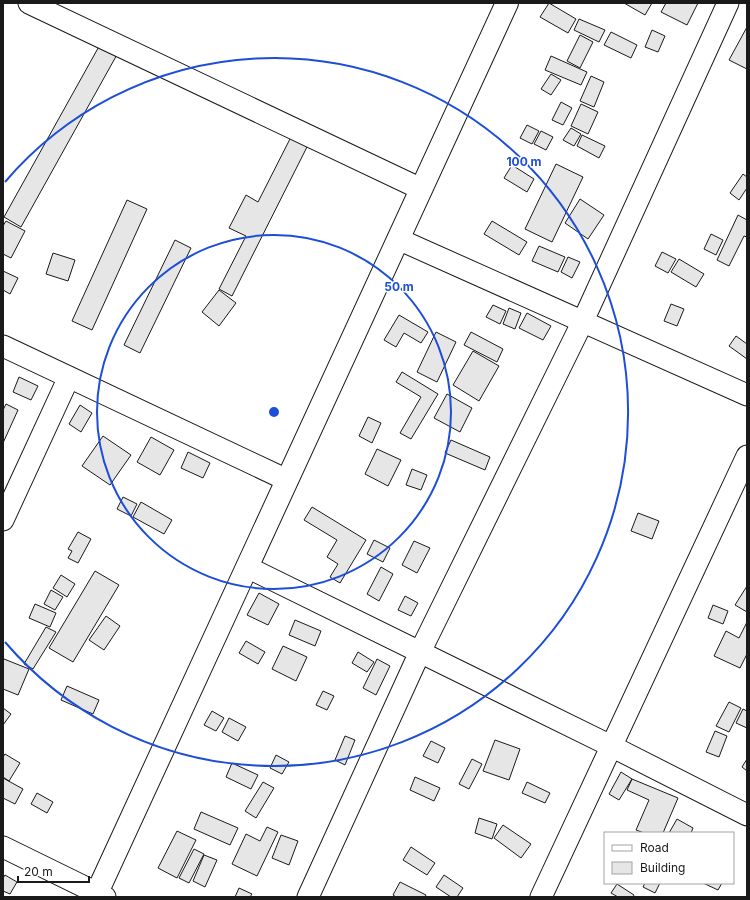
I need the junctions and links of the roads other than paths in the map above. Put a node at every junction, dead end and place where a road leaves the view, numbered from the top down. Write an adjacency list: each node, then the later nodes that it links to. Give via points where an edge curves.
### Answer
1 (29, 3): 4 (street)
2 (507, 3): 4 (street)
3 (728, 3): 6 (street)
4 (421, 189): 5 (street)
5 (398, 239): 6 (street); 11 (street)
6 (583, 321): 9 (street); 14 (street)
7 (3, 346): 8 (street)
8 (69, 377): 11 (street); 12 (street)
9 (747, 395)
10 (747, 456): 15 (street)
11 (287, 480): 13 (street)
12 (3, 520)
13 (247, 567): 14 (street); 18 (street)
14 (420, 652): 15 (street); 19 (street)
15 (611, 746): 16 (street); 20 (street)
16 (747, 815)
17 (3, 847): 18 (street)
18 (99, 896)
19 (308, 897)
20 (540, 897)

